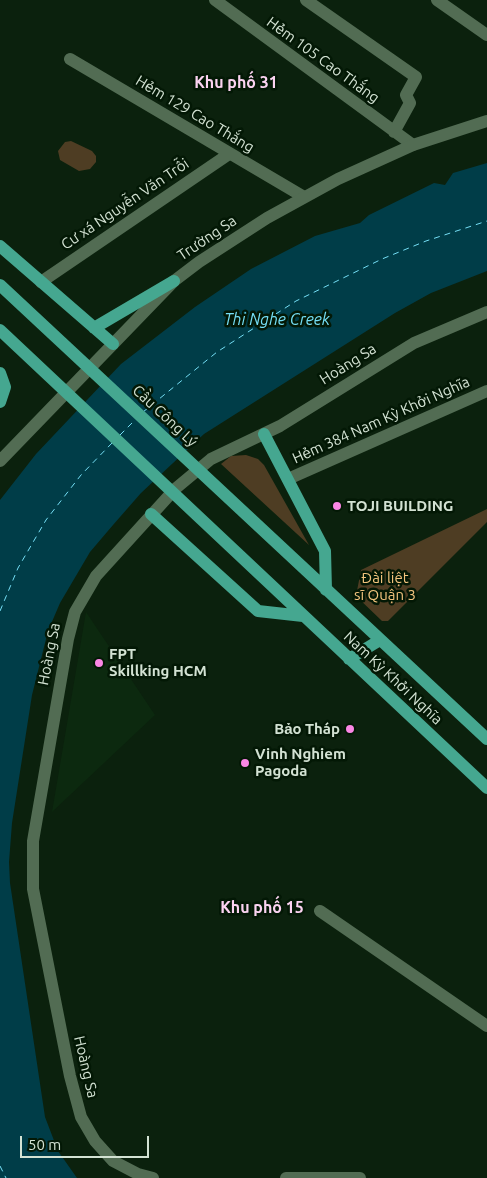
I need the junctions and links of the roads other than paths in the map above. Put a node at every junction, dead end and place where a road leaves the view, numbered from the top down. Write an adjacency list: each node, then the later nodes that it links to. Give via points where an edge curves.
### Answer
1 (215, 0): 7 (street, Hẻm 105 Cao Thắng)
2 (306, 0): 7 (street, via 416,77 406,95 410,103)
3 (437, 0): 4 (street)
4 (487, 35)
5 (70, 59): 9 (street, Hẻm 129 Cao Thắng)
6 (487, 121): 8 (street, Trường Sa)
7 (394, 132): 8 (street, Hẻm 105 Cao Thắng)
8 (413, 145): 10 (street, Trường Sa)
9 (229, 154): 10 (street, Hẻm 129 Cao Thắng); 13 (street, Cư xá Nguyễn Văn Trỗi)
10 (304, 197): 12 (street, Trường Sa, via 232,240)
11 (0, 246): 13 (main road)
12 (174, 281): 16 (main road); 18 (street, Trường Sa)
13 (41, 282): 16 (main road)
14 (0, 285): 26 (main road, Cầu Công Lý)
15 (487, 312): 22 (street, Hoàng Sa, via 391,356)
16 (94, 328): 18 (main road)
17 (0, 330): 28 (main road, Nam Kỳ Khởi Nghĩa)
18 (113, 344): 23 (street, Trường Sa)
19 (0, 373): 21 (main road, via 4,387)
20 (487, 391): 24 (street, Hẻm 384 Nam Kỳ Khởi Nghĩa)
21 (0, 402)
22 (264, 434): 24 (main road); 25 (street, Hoàng Sa, via 211,459)
23 (0, 461)
24 (288, 479): 27 (main road, via 325,551)
25 (151, 514): 28 (main road, via 258,611); 35 (street, Hoàng Sa, via 96,576 75,612 31,858 40,932 81,1117 95,1141 113,1161)
26 (307, 571): 27 (main road, Nam Kỳ Khởi Nghĩa)
27 (326, 590): 29 (main road, Nam Kỳ Khởi Nghĩa)
28 (303, 616): 30 (main road, Nam Kỳ Khởi Nghĩa)
29 (380, 640): 30 (main road); 31 (main road, Nam Kỳ Khởi Nghĩa)
30 (349, 659): 32 (main road, Nam Kỳ Khởi Nghĩa)
31 (487, 739)
32 (487, 788)
33 (320, 911): 34 (street)
34 (487, 1026)
35 (153, 1178)
36 (286, 1178): 37 (street)
37 (360, 1178)

